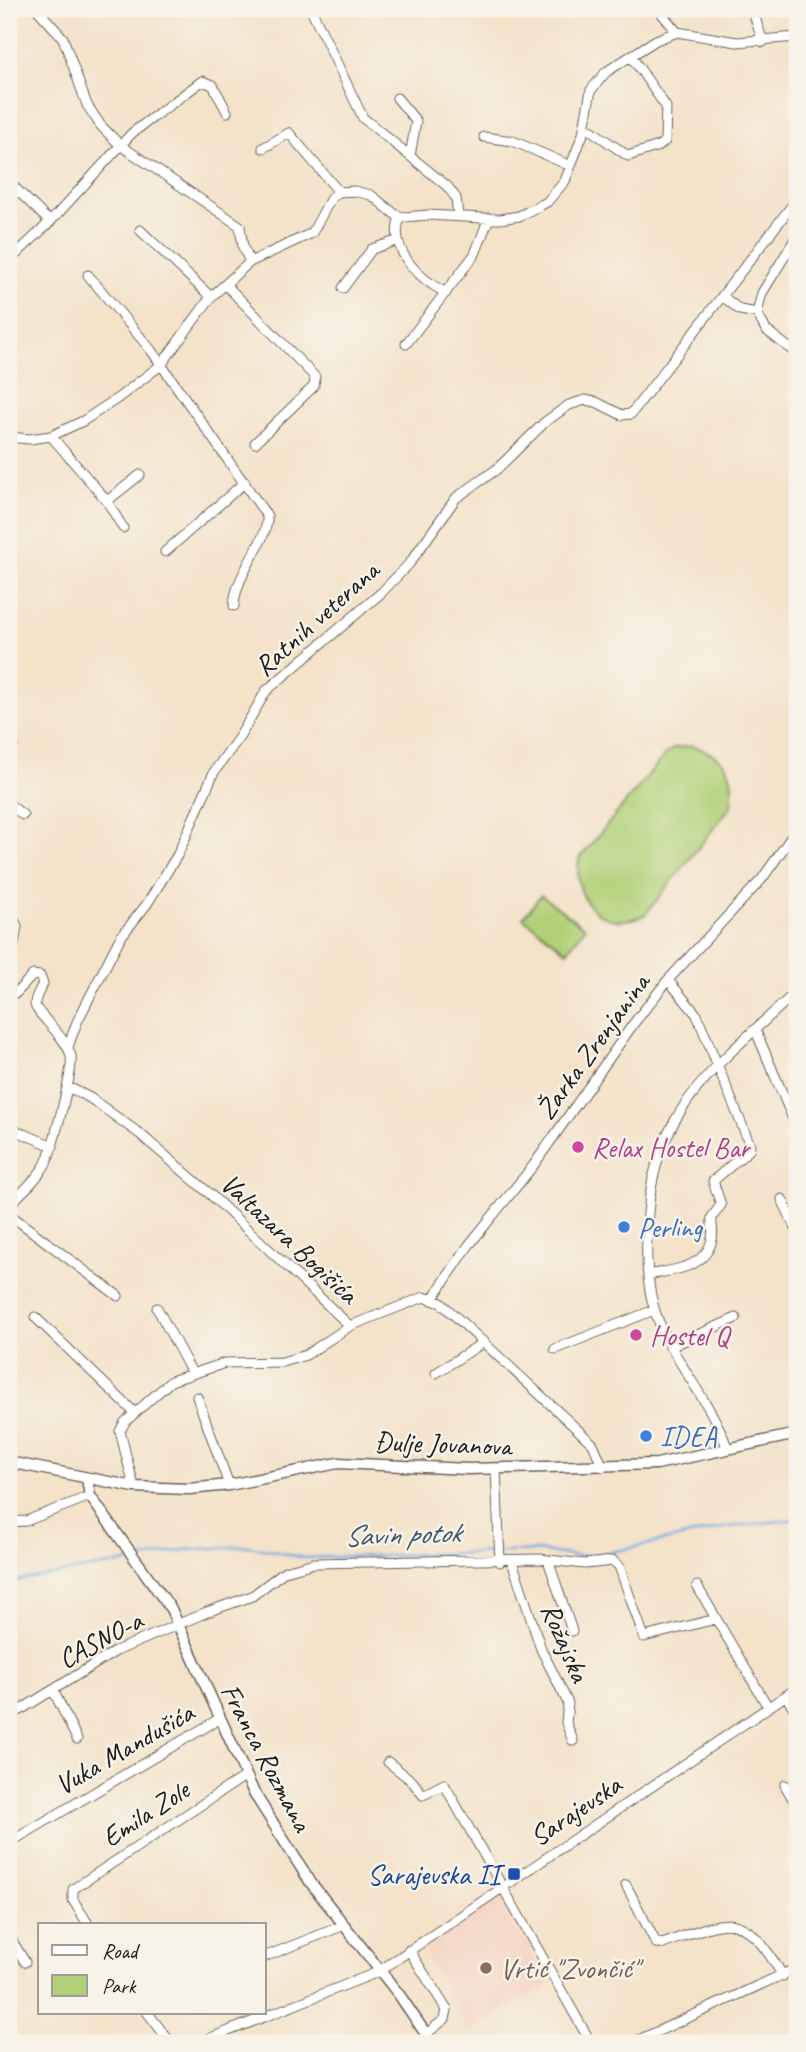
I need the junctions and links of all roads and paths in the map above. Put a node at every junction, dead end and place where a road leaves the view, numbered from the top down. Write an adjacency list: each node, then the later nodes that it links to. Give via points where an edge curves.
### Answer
1 (37, 9): 14 (street, via 63,38 87,105)
2 (311, 9): 16 (street, via 359,111)
3 (658, 9): 5 (street)
4 (752, 9): 8 (street)
5 (668, 13): 6 (street)
6 (677, 32): 8 (street); 9 (street)
7 (797, 37): 8 (street)
8 (763, 42)
9 (631, 56): 12 (street, via 597,80); 12 (street, via 666,107 665,141 628,156)
10 (397, 97): 16 (street, via 416,121)
11 (227, 112): 14 (street, via 214,85 202,82)
12 (585, 125): 17 (street)
13 (484, 137): 17 (street, via 513,141)
14 (120, 145): 24 (street); 29 (street, via 236,222)
15 (263, 148): 19 (street, via 289,133)
16 (410, 156): 22 (street, via 452,192)
17 (571, 166): 23 (street, via 555,195 540,207 519,216)
18 (9, 182): 24 (street)
19 (339, 192): 21 (street, via 371,195); 29 (street, via 312,233)
20 (797, 199): 34 (street, Ratnih veterana)
21 (400, 216): 22 (street); 27 (street)
22 (458, 216): 23 (street)
23 (489, 218): 33 (street, via 475,254)
24 (50, 222): 28 (street)
25 (140, 230): 35 (street)
26 (797, 236): 36 (street, via 761,293)
27 (396, 241): 32 (street, via 372,249); 33 (street, via 413,267)
28 (9, 261)
29 (250, 262): 31 (street)
30 (88, 275): 39 (street)
31 (226, 285): 35 (street); 42 (street, via 315,377 314,386)
32 (343, 288)
33 (446, 293): 37 (street)
34 (722, 296): 36 (street, via 740,310); 58 (street, Ratnih veterana, via 631,414 622,415 585,400 545,422 497,469 456,498 409,564 381,593 266,691 214,772 178,854 120,938)
35 (211, 297): 39 (street)
36 (757, 313): 38 (street, via 766,330)
37 (406, 344)
38 (797, 354)
39 (161, 365): 40 (street, via 100,410); 44 (street)
40 (51, 436): 41 (street); 45 (street)
41 (9, 437)
42 (256, 443)
43 (140, 475): 45 (street)
44 (245, 482): 47 (street); 48 (street, via 267,523 234,591)
45 (107, 500): 46 (street)
46 (123, 528)
47 (165, 552)
48 (234, 606)
49 (9, 804): 50 (street)
50 (23, 815)
51 (797, 828): 54 (street, Žarka Zrenjanina, via 762,879)
52 (9, 919): 53 (street, via 17,928)
53 (9, 972)
54 (668, 980): 59 (street, via 692,1007); 72 (street, Žarka Zrenjanina)
55 (797, 991): 57 (street)
56 (9, 993): 58 (street, via 16,993 33,975 40,976 43,984 36,1009)
57 (755, 1029): 59 (street); 62 (street)
58 (68, 1047): 60 (street, Ratnih veterana, via 72,1059)
59 (718, 1063): 70 (street, via 675,1117 656,1159 648,1201); 70 (street, via 750,1145 713,1181 721,1205 712,1217 713,1234 701,1260)
60 (68, 1087): 63 (street, Ratnih veterana); 77 (street, Valtazara Bogišića, via 115,1115 160,1151)
61 (9, 1128): 63 (street)
62 (797, 1128)
63 (53, 1146): 65 (street, Ratnih veterana, via 33,1183)
64 (9, 1185): 65 (street)
65 (19, 1195): 67 (street, Ratnih veterana)
66 (782, 1199): 69 (street)
67 (9, 1205)
68 (9, 1214): 71 (street)
69 (797, 1231)
70 (648, 1275): 74 (street)
71 (118, 1296)
72 (433, 1298): 77 (street, Valtazara Bogišića, via 418,1298); 78 (street)
73 (157, 1308): 81 (street)
74 (654, 1310): 79 (street); 80 (street)
75 (35, 1317): 84 (street)
76 (736, 1318): 79 (street)
77 (350, 1326): 81 (street, via 306,1355 282,1362 225,1363)
78 (484, 1342): 82 (street); 88 (street, via 593,1444)
79 (670, 1346): 86 (street)
80 (555, 1349)
81 (192, 1373): 84 (street, via 163,1387)
82 (436, 1373)
83 (197, 1397): 91 (street)
84 (135, 1413): 92 (street, via 120,1431)
85 (797, 1434): 86 (street, Đulje Jovanova)
86 (727, 1447): 88 (street, Đulje Jovanova, via 657,1464)
87 (9, 1462): 90 (street, Đulje Jovanova)
88 (603, 1467): 89 (street, Đulje Jovanova)
89 (496, 1469): 91 (street, Đulje Jovanova, via 338,1463); 95 (street)
90 (87, 1479): 92 (street, Đulje Jovanova); 93 (street, Franca Rozmana)
91 (229, 1485): 92 (street, Đulje Jovanova)
92 (134, 1487)
93 (90, 1496): 94 (street, via 26,1521); 100 (street, Franca Rozmana)
94 (9, 1522)
95 (500, 1555): 97 (street, CASNO-a); 100 (street, CASNO-a, via 301,1565 278,1576 258,1594)
96 (548, 1560): 97 (street, CASNO-a); 99 (street, CASNO-a, via 615,1562 646,1638); 101 (street)
97 (512, 1561): 110 (street, Rožajska, via 541,1649 568,1703 566,1723)
98 (697, 1586): 99 (street)
99 (716, 1619): 105 (street)
100 (179, 1623): 103 (street, CASNO-a, via 116,1651); 108 (street, Franca Rozmana)
101 (572, 1631)
102 (797, 1688): 104 (street, Sarajevska)
103 (53, 1690): 107 (street, CASNO-a); 109 (street)
104 (786, 1696): 105 (street, Sarajevska); 106 (street)
105 (768, 1707): 117 (street, Sarajevska)
106 (797, 1713)
107 (9, 1717)
108 (219, 1719): 112 (street, Franca Rozmana); 115 (street, Vuka Mandušića)
109 (77, 1739)
110 (573, 1741)
111 (388, 1762): 117 (street, via 423,1795 444,1784)
112 (245, 1776): 118 (street, Emila Zole, via 72,1892); 119 (street, Franca Rozmana)
113 (785, 1784): 114 (street)
114 (797, 1806)
115 (17, 1838)
116 (626, 1885): 126 (street, via 656,1943 710,1927 740,1926 760,1939)
117 (502, 1887): 121 (street, Sarajevska); 131 (street)
118 (87, 1923)
119 (342, 1926): 122 (street); 125 (street, Franca Rozmana)
120 (9, 1936): 123 (street)
121 (409, 1950): 125 (street, Sarajevska); 128 (street, via 447,2010)
122 (266, 1956)
123 (26, 1962)
124 (797, 1968): 126 (street)
125 (378, 1972): 128 (street, Franca Rozmana); 130 (street)
126 (783, 1976): 132 (street)
127 (149, 2014): 129 (street)
128 (429, 2039)
129 (172, 2043)
130 (198, 2043)
131 (591, 2043)
132 (632, 2043)

